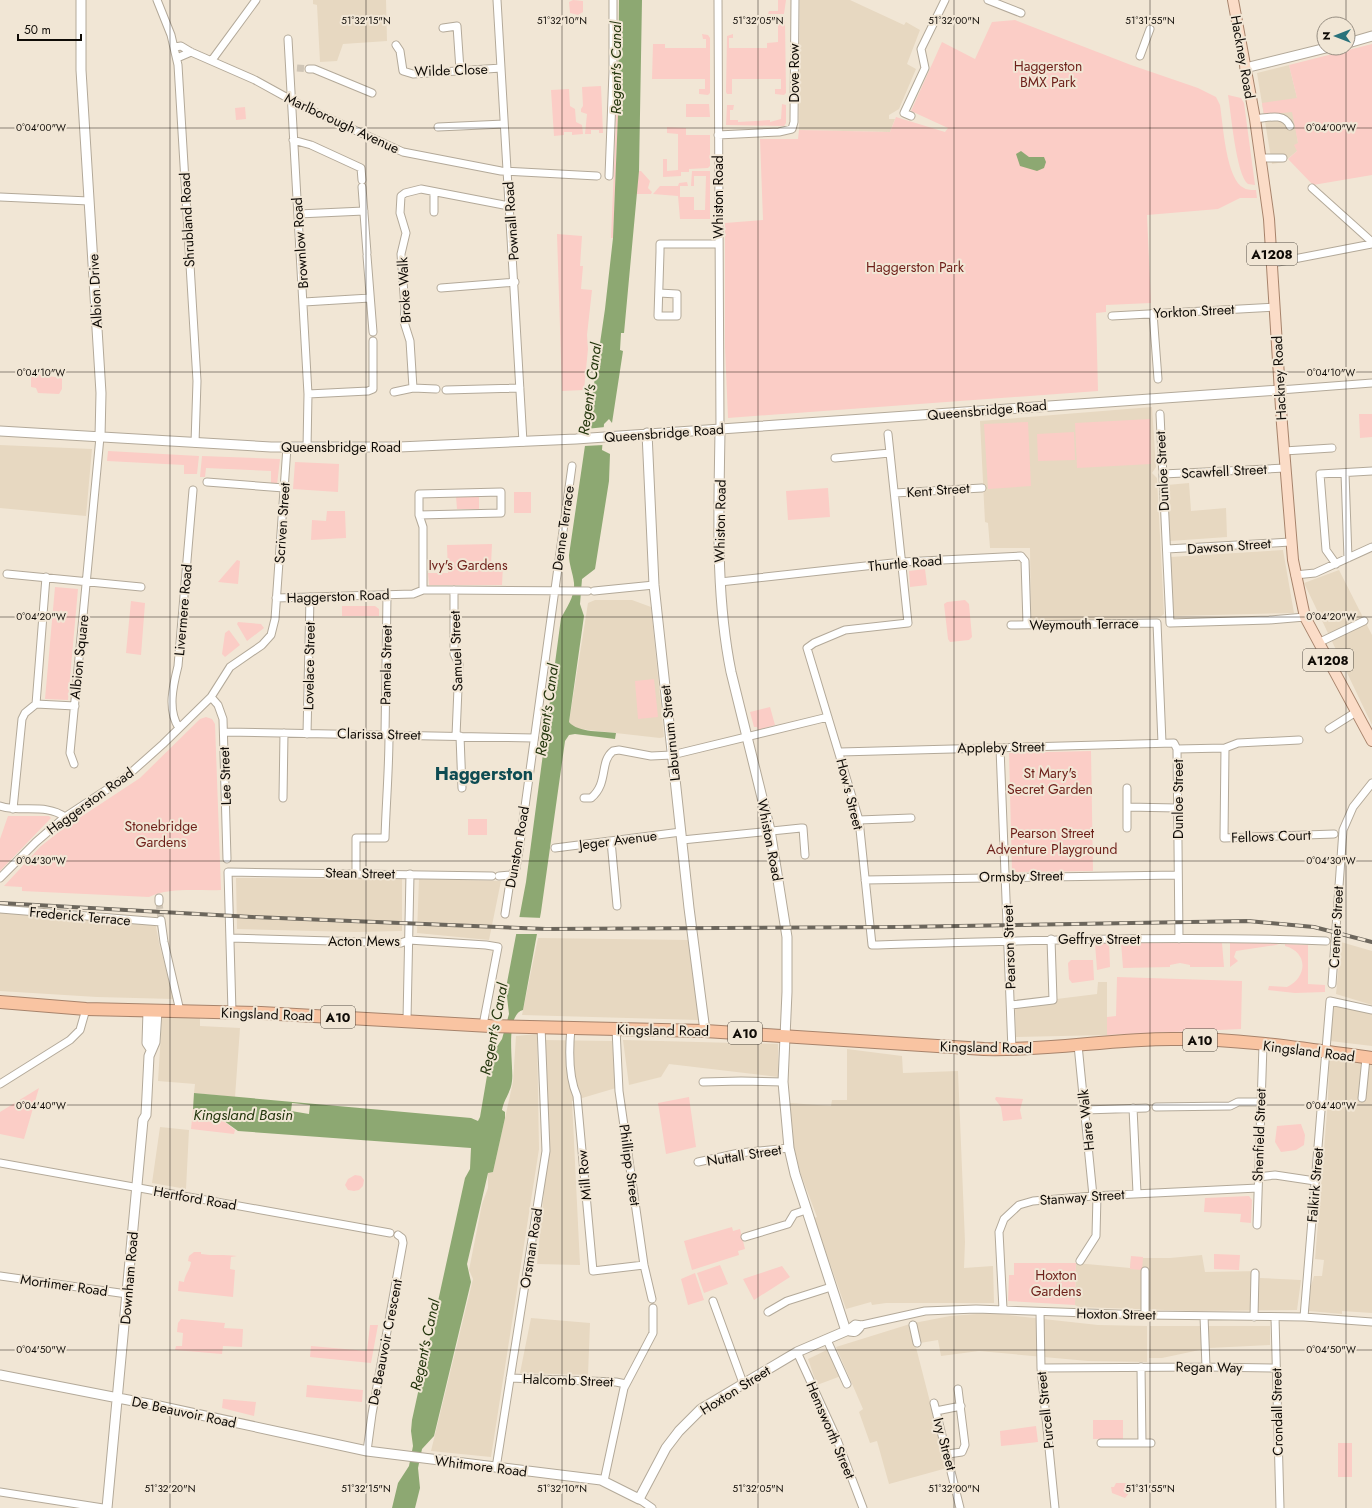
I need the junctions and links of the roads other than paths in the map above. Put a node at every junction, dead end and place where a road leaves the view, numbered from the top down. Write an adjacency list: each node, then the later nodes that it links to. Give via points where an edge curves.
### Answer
1 (81, 0): 45 (street, Albion Drive, via 81,70)
2 (157, 0): 18 (street, Shrubland Road)
3 (256, 0): 23 (street)
4 (497, 0): 24 (street, Pownall Road)
5 (613, 0): 41 (street)
6 (718, 0): 35 (street, Whiston Road)
7 (795, 0): 35 (street, Dove Row, via 792,129)
8 (945, 0): 30 (street, via 921,49 925,68 904,113)
9 (988, 0): 11 (street)
10 (1233, 0): 25 (main road, Hackney Road / A1208)
11 (1021, 13)
12 (443, 28): 27 (street, via 457,26)
13 (1150, 29): 21 (street)
14 (1372, 36): 16 (street)
15 (288, 39): 29 (street, Brownlow Road, via 293,68)
16 (1356, 41)
17 (396, 45): 27 (street, Wilde Close, via 400,51 403,71 414,74)
18 (175, 47): 20 (street, Marlborough Avenue, via 182,46); 22 (street, Shrubland Road)
19 (1316, 50): 25 (street)
20 (192, 52): 22 (street); 23 (street, Marlborough Avenue)
21 (1140, 56)
22 (177, 58): 79 (street, Shrubland Road, via 197,381)
23 (212, 60): 29 (street, Marlborough Avenue)
24 (501, 68): 27 (street, Wilde Close); 32 (street, Pownall Road)
25 (1245, 68): 31 (main road, Hackney Road / A1208)
26 (309, 69): 28 (street)
27 (460, 70)
28 (372, 93)
29 (291, 100): 36 (street, Brownlow Road); 39 (street, Marlborough Avenue, via 403,152)
30 (911, 116)
31 (1255, 119): 33 (street, via 1279,117 1286,120); 37 (main road, Hackney Road / A1208)
32 (504, 124): 34 (street); 39 (street, Pownall Road)
33 (1290, 126)
34 (438, 127)
35 (718, 135): 51 (street, Whiston Road)
36 (293, 140): 47 (street, via 311,145 361,168); 49 (street, Brownlow Road)
37 (1261, 158): 38 (street); 52 (main road, Hackney Road / A1208)
38 (1283, 158)
39 (508, 171): 40 (street, Marlborough Avenue); 46 (street, Pownall Road)
40 (597, 176)
41 (609, 176)
42 (1312, 188): 50 (street)
43 (434, 192): 46 (street); 48 (street); 65 (street, Broke Walk, via 421,189 405,192 400,200 400,213 406,233 401,254 404,322 410,341)
44 (0, 197): 45 (street)
45 (90, 200): 77 (street, Albion Drive, via 101,393)
46 (509, 206): 53 (street, Pownall Road)
47 (364, 211): 49 (street); 56 (street)
48 (434, 212)
49 (298, 214): 57 (street, Brownlow Road)
50 (1372, 243): 52 (street)
51 (718, 244): 55 (street, via 660,244 658,316 677,316 678,294); 73 (street, Whiston Road)
52 (1273, 263): 58 (main road, Hackney Road / A1208)
53 (515, 282): 54 (street); 66 (street, Pownall Road)
54 (440, 288)
55 (659, 293)
56 (370, 298): 57 (street); 61 (street)
57 (304, 302): 71 (street, Brownlow Road)
58 (1275, 307): 59 (street, Yorkton Street); 69 (main road, Hackney Road / A1208)
59 (1153, 313): 60 (street, Yorkton Street); 63 (street)
60 (1112, 316)
61 (373, 332)
62 (373, 340): 71 (street, via 373,389)
63 (1158, 379)
64 (1372, 383): 69 (street)
65 (414, 388): 67 (street); 70 (street)
66 (520, 388): 68 (street); 78 (street, Pownall Road)
67 (436, 389)
68 (446, 390)
69 (1280, 390): 73 (street, Queensbridge Road); 83 (main road, Hackney Road / A1208)
70 (394, 392)
71 (308, 394): 81 (street, Brownlow Road)
72 (1160, 414): 90 (street, Dunloe Street)
73 (720, 430): 75 (street, Queensbridge Road); 107 (street, Whiston Road)
74 (0, 431): 77 (street, Queensbridge Road)
75 (647, 434): 78 (street, Queensbridge Road); 108 (street, Laburnum Street)
76 (888, 434): 84 (street, Kent Street)
77 (100, 437): 79 (street, Queensbridge Road); 106 (street, Albion Drive)
78 (523, 442): 81 (street, Queensbridge Road, via 392,448)
79 (195, 443): 80 (street, Queensbridge Road)
80 (287, 448): 81 (street, Queensbridge Road); 92 (street, Scriven Street)
81 (307, 448)
82 (1332, 448): 83 (street)
83 (1284, 451): 87 (main road, Hackney Road / A1208)
84 (890, 453): 85 (street); 95 (street, Kent Street)
85 (835, 458)
86 (572, 466): 112 (street, Denne Terrace)
87 (1286, 468): 90 (street, Scawfell Street); 97 (main road, Hackney Road / A1208)
88 (1372, 471): 89 (street)
89 (1346, 473): 100 (street); 102 (street, via 1320,474 1326,550)
90 (1163, 474): 99 (street, Dunloe Street)
91 (207, 482): 92 (street)
92 (284, 488): 115 (street, Scriven Street)
93 (982, 488): 95 (street, Kent Street)
94 (193, 490): 128 (street, Livermere Road, via 172,709)
95 (895, 493): 101 (street, Kent Street)
96 (419, 515): 96 (street, via 419,494 500,492 501,513); 110 (street, via 424,527)
97 (1290, 542): 99 (street, Dawson Street); 104 (main road, Hackney Road / A1208)
98 (1372, 547): 100 (street)
99 (1167, 549): 116 (street, Dunloe Street, via 1170,623)
100 (1348, 558): 102 (street)
101 (902, 562): 107 (street, Thurtle Road); 120 (street, Thurtle Road, via 1021,556 1025,561); 122 (street, Kent Street, via 908,623 845,630)
102 (1336, 564): 104 (street, via 1310,574)
103 (8, 574): 105 (street)
104 (1295, 575): 116 (main road, Hackney Road / A1208)
105 (46, 577): 106 (street); 124 (street)
106 (87, 582): 109 (street); 125 (street, Albion Square, via 77,697)
107 (720, 582): 136 (street, Whiston Road, via 729,663)
108 (654, 585): 112 (street, Haggerston Road, via 591,591); 144 (street, Laburnum Street)
109 (141, 587)
110 (423, 590): 111 (street, Haggerston Road); 113 (street, Haggerston Road, via 413,594)
111 (454, 590): 112 (street, Haggerston Road); 134 (street, Samuel Street, via 454,654 459,664)
112 (555, 590): 135 (street, Dunston Road)
113 (387, 594): 114 (street, Haggerston Road); 133 (street, Pamela Street)
114 (310, 597): 115 (street, Haggerston Road); 132 (street, Lovelace Street)
115 (276, 598): 123 (street, Haggerston Road, via 271,635 262,645 226,671)
116 (1305, 617): 121 (main road, Hackney Road / A1208)
117 (1364, 621): 121 (street)
118 (1158, 623): 120 (street, Weymouth Terrace); 139 (street, Dunloe Street)
119 (1011, 624): 120 (street, Weymouth Terrace)
120 (1027, 624)
121 (1318, 643): 126 (main road, Hackney Road / A1208)
122 (807, 648): 127 (street, How's Street)
123 (211, 697): 128 (street, Haggerston Road); 130 (street, Lee Street, via 222,712)
124 (36, 704): 125 (street, Albion Square); 154 (street, via 22,719)
125 (74, 706): 145 (street, via 70,753)
126 (1356, 712): 129 (street); 138 (main road, Hackney Road / A1208)
127 (828, 717): 136 (street); 143 (street, How's Street)
128 (179, 728): 155 (street, Haggerston Road, via 126,778)
129 (1329, 729)
130 (224, 732): 131 (street, Clarissa Street); 165 (street, Lee Street)
131 (284, 733): 132 (street, Clarissa Street); 149 (street)
132 (307, 734): 133 (street, Clarissa Street)
133 (387, 735): 134 (street, Clarissa Street); 166 (street, Pamela Street, via 389,781 386,789 385,838 356,838)
134 (458, 736): 135 (street, Clarissa Street); 147 (street, Samuel Street)
135 (534, 738): 169 (street, Dunston Road, via 516,868)
136 (747, 738): 144 (street, via 737,738); 159 (street, Whiston Road)
137 (1299, 740): 141 (street, via 1238,743)
138 (1372, 741)
139 (1162, 743): 140 (street, Appleby Street); 142 (street, Dunloe Street, via 1174,743)
140 (1000, 748): 143 (street, Appleby Street); 170 (street, Pearson Street)
141 (1225, 748): 142 (street); 160 (street, Fellows Court, via 1224,838)
142 (1177, 749): 153 (street, Dunloe Street)
143 (840, 752): 157 (street, How's Street)
144 (672, 755): 150 (street, via 651,756 613,751 605,763 601,786 591,798); 161 (street, Laburnum Street)
145 (74, 764)
146 (1372, 783): 183 (street, Cremer Street, via 1353,807 1343,830)
147 (462, 788)
148 (1127, 788): 152 (street)
149 (283, 798)
150 (584, 798)
151 (0, 806): 154 (street)
152 (1127, 807): 153 (street); 158 (street)
153 (1177, 808): 168 (street, Dunloe Street)
154 (13, 809): 155 (street, via 50,809)
155 (65, 817): 171 (street, Haggerston Road)
156 (911, 818): 157 (street)
157 (859, 820): 172 (street, How's Street)
158 (1127, 828)
159 (770, 830): 161 (street, Jeger Avenue); 164 (street, Jeger Avenue, via 803,828); 197 (street, Whiston Road, via 788,946)
160 (1334, 834)
161 (681, 836): 162 (street, Jeger Avenue); 196 (street, Laburnum Street)
162 (611, 841): 163 (street, Jeger Avenue); 173 (street)
163 (555, 848)
164 (805, 855)
165 (227, 859)
166 (356, 873): 167 (street, Stean Street); 176 (street, Stean Street, via 228,872)
167 (410, 874): 169 (street, Stean Street); 179 (street)
168 (1178, 874): 170 (street, Ormsby Street); 178 (street, Dunloe Street)
169 (511, 875): 175 (street, Dunston Road)
170 (1006, 876): 172 (street, Ormsby Street); 180 (street, Pearson Street)
171 (0, 878)
172 (865, 880): 182 (street, How's Street)
173 (618, 906)
174 (0, 909): 189 (street, Frederick Terrace, via 161,921)
175 (505, 914)
176 (230, 938): 179 (street, Acton Mews, via 402,943); 190 (street)
177 (1051, 939): 178 (street, Geffrye Street); 180 (street, Geffrye Street); 185 (street, via 1053,1000)
178 (1179, 939): 181 (street, Geffrye Street)
179 (409, 940): 191 (street); 192 (street, Acton Mews, via 498,947)
180 (1009, 941): 182 (street, Geffrye Street); 185 (street, Pearson Street)
181 (1326, 941)
182 (872, 945)
183 (1332, 984)
184 (0, 1002): 186 (highway, Kingsland Road / A10)
185 (1011, 1005): 200 (street, Pearson Street)
186 (86, 1009): 188 (highway, Kingsland Road / A10); 205 (street, via 80,1030 70,1040)
187 (1372, 1010): 201 (street, via 1330,1000)
188 (153, 1011): 189 (highway, Kingsland Road / A10); 217 (street, Downham Road, via 147,1044 151,1049 146,1085 148,1092)
189 (180, 1011): 190 (highway, Kingsland Road / A10)
190 (232, 1012): 191 (highway, Kingsland Road / A10)
191 (406, 1020): 192 (highway, Kingsland Road / A10)
192 (483, 1025): 193 (highway, Kingsland Road / A10)
193 (541, 1026): 194 (highway, Kingsland Road / A10); 255 (street, Orsman Road, via 546,1151)
194 (571, 1028): 195 (highway, Kingsland Road / A10); 227 (street, Mill Row, via 569,1050 577,1096 593,1272)
195 (616, 1029): 196 (highway, Kingsland Road / A10); 227 (street, Phillipp Street, via 620,1091)
196 (705, 1031): 197 (highway, Kingsland Road / A10)
197 (785, 1035): 200 (highway, Kingsland Road / A10); 204 (street, Nuttall Street)
198 (1078, 1045): 199 (highway, Kingsland Road / A10, via 1124,1040 1173,1039); 200 (highway, Kingsland Road / A10); 211 (street, Hare Walk)
199 (1263, 1045): 201 (highway, Kingsland Road / A10); 207 (street, Shenfield Street)
200 (1012, 1050)
201 (1326, 1053): 202 (highway, Kingsland Road / A10); 216 (street, Falkirk Street)
202 (1369, 1058): 206 (street)
203 (703, 1082): 204 (street)
204 (783, 1082): 212 (street, Nuttall Street)
205 (0, 1084)
206 (1362, 1098)
207 (1260, 1102): 208 (street, via 1238,1102 1230,1106); 215 (street, Shenfield Street)
208 (1156, 1107)
209 (1132, 1108): 210 (street); 211 (street); 219 (street)
210 (1146, 1108)
211 (1085, 1110): 220 (street, Hare Walk)
212 (789, 1148): 213 (street, Nuttall Street, via 739,1153); 221 (street, Nuttall Street)
213 (698, 1162)
214 (0, 1163): 217 (street, Hertford Road)
215 (1258, 1177): 216 (street, via 1275,1175); 218 (street, Shenfield Street)
216 (1314, 1181): 243 (street, Falkirk Street)
217 (137, 1187): 223 (street, Hertford Road); 232 (street, Downham Road)
218 (1258, 1188): 219 (street, Stanway Street); 222 (street, Shenfield Street)
219 (1137, 1193): 220 (street, Stanway Street)
220 (1095, 1196): 226 (street, Hare Walk, via 1096,1236); 236 (street, Stanway Street, via 1033,1201 1019,1205 1004,1219 1000,1232)
221 (806, 1210): 225 (street, via 794,1214 788,1224); 231 (street, Nuttall Street)
222 (1257, 1225)
223 (390, 1233)
224 (398, 1235): 267 (street, De Beauvoir Crescent, via 403,1243 380,1364)
225 (745, 1237)
226 (1080, 1261)
227 (644, 1265): 233 (street, Phillipp Street)
228 (1145, 1271): 239 (street)
229 (1255, 1273): 241 (street)
230 (0, 1276): 232 (street, Mortimer Road)
231 (831, 1287): 237 (street, via 787,1301); 246 (street, Nuttall Street)
232 (127, 1294): 260 (street, Downham Road)
233 (652, 1300)
234 (713, 1301): 256 (street)
235 (653, 1308): 257 (street, via 653,1333)
236 (1003, 1309): 238 (street, Hoxton Street); 246 (street, Hoxton Street, via 938,1310 852,1325)
237 (768, 1312)
238 (1040, 1312): 239 (street, Hoxton Street); 252 (street, Purcell Street)
239 (1145, 1315): 240 (street, Hoxton Street)
240 (1204, 1316): 241 (street, Hoxton Street); 251 (street)
241 (1254, 1316): 242 (street, Hoxton Street)
242 (1275, 1317): 243 (street, Hoxton Street); 253 (street, Crondall Street)
243 (1304, 1317): 244 (street, Hoxton Street)
244 (1372, 1322)
245 (913, 1325): 248 (street)
246 (846, 1331): 247 (street, Hoxton Street)
247 (827, 1340): 249 (street, Hoxton Street); 258 (street)
248 (917, 1344)
249 (797, 1352): 256 (street, Hoxton Street); 276 (street, Hemsworth Street, via 836,1437)
250 (1141, 1367): 251 (street, Regan Way); 252 (street, Regan Way); 265 (street)
251 (1206, 1367): 253 (street, Regan Way)
252 (1041, 1368): 278 (street, Purcell Street)
253 (1276, 1368): 279 (street, Crondall Street)
254 (0, 1375): 260 (street, De Beauvoir Road)
255 (510, 1378): 257 (street, Halcomb Street); 269 (street, Orsman Road)
256 (743, 1383): 272 (street, Hoxton Street, via 701,1409 679,1431 666,1448)
257 (626, 1384): 270 (street)
258 (847, 1384)
259 (958, 1389): 262 (street)
260 (117, 1398): 267 (street, De Beauvoir Road); 274 (street, Downham Road)
261 (934, 1403): 263 (street, Ivy Street)
262 (961, 1406): 263 (street); 268 (street, via 965,1445 962,1452)
263 (936, 1411): 268 (street, Ivy Street)
264 (1102, 1443): 265 (street)
265 (1142, 1443): 266 (street)
266 (1151, 1443)
267 (367, 1451): 269 (street, Whitmore Road)
268 (948, 1454): 277 (street, Ivy Street)
269 (496, 1468): 270 (street, Whitmore Road)
270 (604, 1481): 272 (street, Whitmore Road)
271 (0, 1492): 273 (street)
272 (639, 1499): 275 (street)
273 (103, 1508)
274 (107, 1508)
275 (652, 1508)
276 (863, 1508)
277 (960, 1508)
278 (1055, 1508)
279 (1280, 1508)

